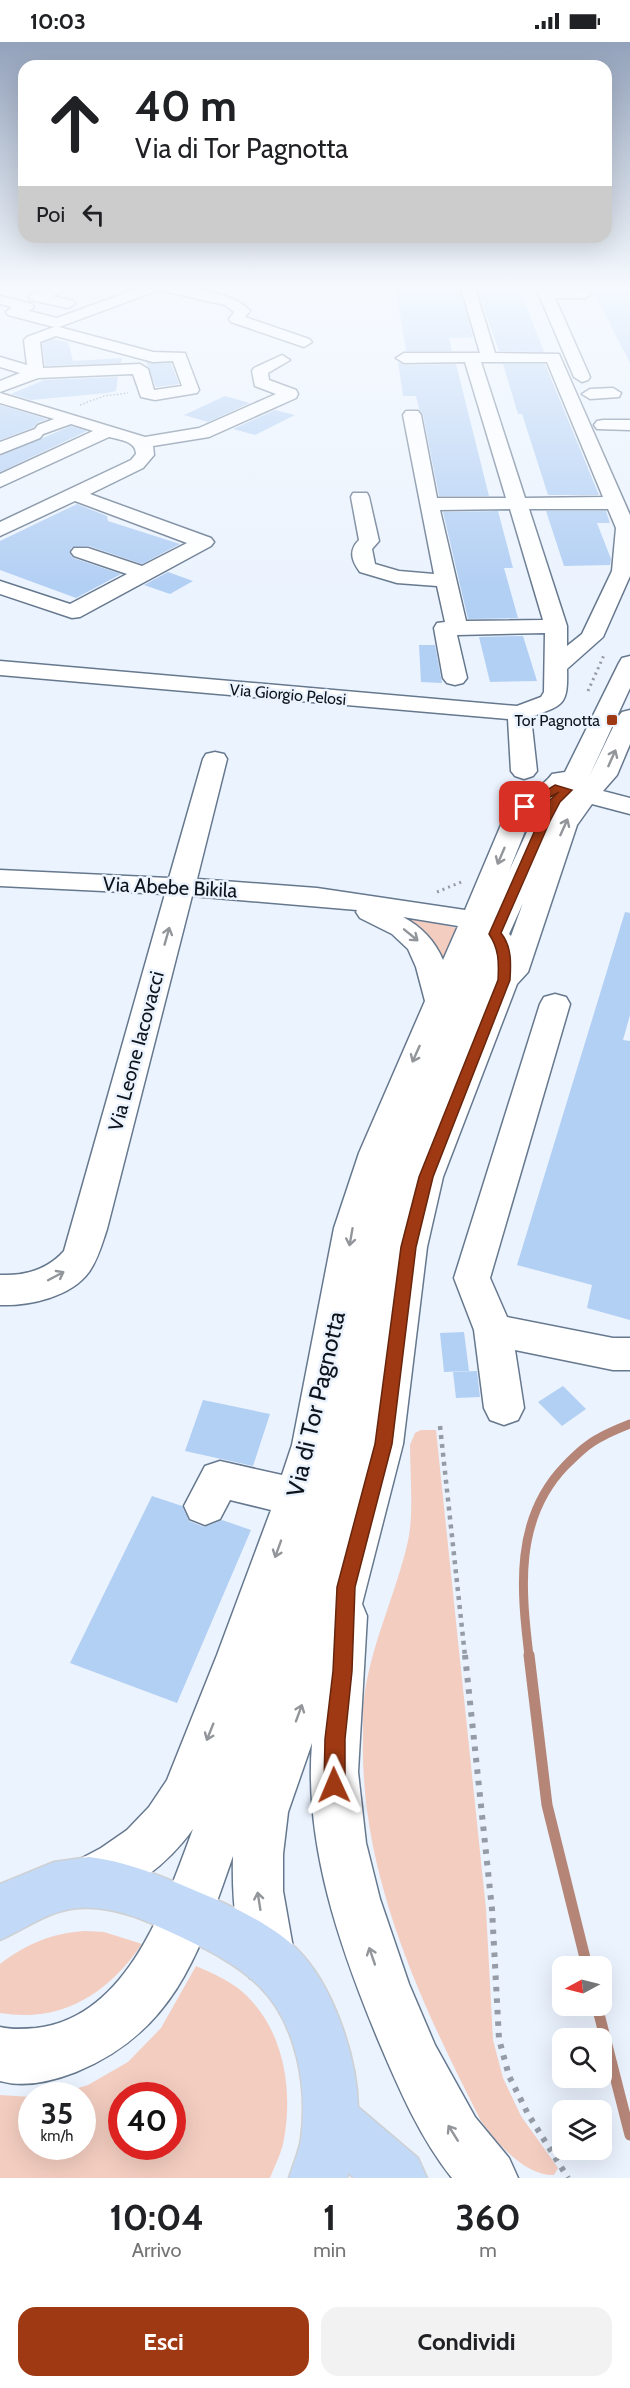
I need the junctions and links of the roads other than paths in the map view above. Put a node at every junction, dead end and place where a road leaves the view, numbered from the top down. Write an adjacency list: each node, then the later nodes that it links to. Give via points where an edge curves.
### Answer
1 (145, 388): 2 (street, via 147,393 155,395)
2 (190, 388)
3 (271, 388): 17 (street, via 290,394 203,433)
4 (488, 388): 23 (street)
5 (566, 388): 24 (street)
6 (589, 388): 8 (street)
7 (613, 393): 8 (street)
8 (590, 394): 12 (street)
9 (0, 398): 11 (street)
10 (412, 415): 25 (street)
11 (64, 416): 14 (street); 16 (street)
12 (603, 425): 13 (street); 18 (street)
13 (628, 425)
14 (109, 430): 17 (street); 20 (street)
15 (0, 434): 16 (street)
16 (33, 434): 19 (street)
17 (141, 442): 21 (street, via 145,455 137,464)
18 (612, 446)
19 (0, 449)
20 (0, 481)
21 (73, 494): 26 (street); 28 (street, via 204,542)
22 (360, 497): 29 (street, via 369,541 362,548 367,568 397,577)
23 (518, 503): 24 (street); 25 (street); 31 (street)
24 (615, 503): 34 (street, via 626,528 622,571 592,637)
25 (429, 504): 29 (street)
26 (0, 530)
27 (81, 552): 28 (street)
28 (144, 573): 30 (street, via 72,612)
29 (447, 581): 32 (street)
30 (0, 587)
31 (556, 626): 32 (street); 34 (street)
32 (458, 628): 36 (street, via 445,628)
33 (622, 650): 41 (street, Via di Tor Pagnotta)
34 (557, 666): 37 (street, via 556,693 549,702)
35 (0, 668): 37 (street, Via Giorgio Pelosi)
36 (455, 678)
37 (519, 714): 40 (street)
38 (630, 717): 41 (street, Via di Tor Pagnotta, one-way to 38, via 604,775)
39 (215, 759): 45 (street, Via Leone Iacovacci)
40 (524, 771)
41 (570, 791): 42 (street); 44 (street, Via di Tor Pagnotta, one-way to 44, via 525,807 519,813); 48 (street, Via di Tor Pagnotta, via 556,800); 49 (street, Via di Tor Pagnotta, one-way to 41, via 513,972 564,825)
42 (630, 806)
43 (0, 878): 45 (street, Via Abebe Bikila)
44 (490, 883): 47 (street, Via Abebe Bikila, via 444,900); 48 (street, Via di Tor Pagnotta)
45 (180, 887): 46 (street, Via Abebe Bikila); 52 (street, Via Leone Iacovacci, one-way to 45, via 27,1288 53,1278 79,1256)
46 (340, 900): 47 (street, Via Abebe Bikila); 50 (street, Via Abebe Bikila, one-way to 50, via 416,936 429,958)
47 (388, 905): 48 (street, Via Abebe Bikila)
48 (485, 927): 49 (street, Via di Tor Pagnotta, via 500,941 505,956); 50 (street, Via di Tor Pagnotta); 61 (street, Via di Tor Pagnotta, via 400,1171 383,1233 354,1404 330,1512)
49 (504, 980): 58 (street, Via di Tor Pagnotta, via 426,1177 416,1214 383,1444)
50 (440, 1000): 56 (street, Via di Tor Pagnotta, one-way to 56, via 385,1131 352,1228 326,1378)
51 (555, 1004): 53 (street, via 472,1278)
52 (0, 1290)
53 (493, 1330): 54 (street); 55 (street)
54 (630, 1354)
55 (504, 1408)
56 (296, 1497): 57 (street, via 220,1479); 59 (street, Via di Tor Pagnotta, one-way to 59, via 185,1796 156,1838 135,1856)
57 (205, 1506)
58 (346, 1587): 62 (street, Via di Tor Pagnotta, one-way to 58, via 258,1891 263,1812); 67 (street, one-way to 58, via 455,2137 416,2064 384,1989 354,1899 341,1843 333,1772)
59 (88, 1882): 60 (main road, via 33,1894); 61 (main road, via 116,1885)
60 (3, 1910)
61 (187, 1913): 62 (main road); 63 (street, Via di Tor Pagnotta, via 170,1953 147,1989 116,2020 66,2050 27,2056)
62 (268, 1959): 64 (main road, via 283,1973 309,2013 322,2058)
63 (0, 2054)
64 (331, 2121): 65 (main road); 66 (main road)
65 (318, 2178)
66 (398, 2178)
67 (489, 2178)

